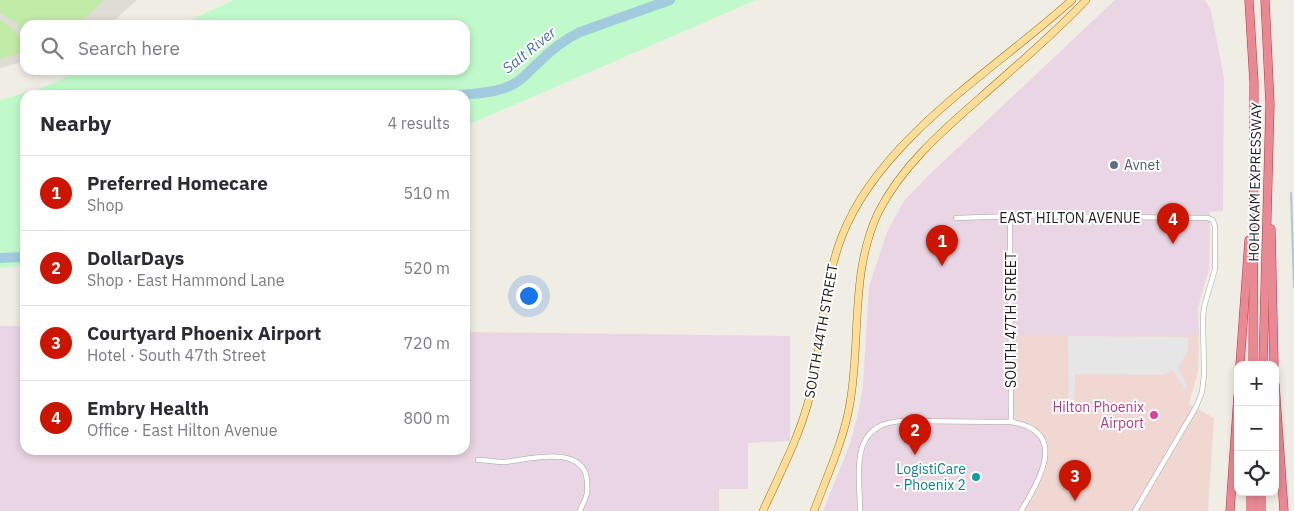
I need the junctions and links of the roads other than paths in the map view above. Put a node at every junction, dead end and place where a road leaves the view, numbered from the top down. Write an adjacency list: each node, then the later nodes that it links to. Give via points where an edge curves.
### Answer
1 (1072, 0): 20 (main road, SOUTH 44TH STREET, via 916,132 878,172 853,212 831,270 810,398 800,430)
2 (1086, 0): 21 (main road, SOUTH 44TH STREET, via 946,128 900,176 888,195 868,240 859,280 848,415)
3 (1249, 0): 6 (highway, HOHOKAM EXPRESSWAY, via 1254,83)
4 (1265, 0): 5 (highway, HOHOKAM EXPRESSWAY, via 1270,85)
5 (1269, 187): 11 (highway, HOHOKAM EXPRESSWAY); 12 (highway)
6 (1253, 198): 9 (highway); 10 (highway, HOHOKAM EXPRESSWAY)
7 (956, 218): 8 (street, EAST HILTON AVENUE)
8 (1013, 218): 15 (street, SOUTH 47TH STREET, via 1010,223); 24 (street, EAST HILTON AVENUE, via 1213,220 1215,269 1204,307 1202,392)
9 (1240, 361)
10 (1253, 361)
11 (1263, 361)
12 (1274, 361)
13 (1237, 406): 25 (highway)
14 (1277, 406): 28 (highway)
15 (1011, 422): 22 (street, via 890,422 878,426 861,447); 23 (street, via 1034,429 1045,445 1046,457 1041,475)
16 (478, 460): 19 (street, via 503,462 545,457 572,458 580,462 586,472 587,493)
17 (1251, 496): 26 (highway)
18 (1261, 496): 27 (highway)
19 (580, 511)
20 (763, 511)
21 (814, 511)
22 (860, 511)
23 (1022, 511)
24 (1135, 511)
25 (1230, 511)
26 (1251, 511)
27 (1261, 511)
28 (1284, 511)

